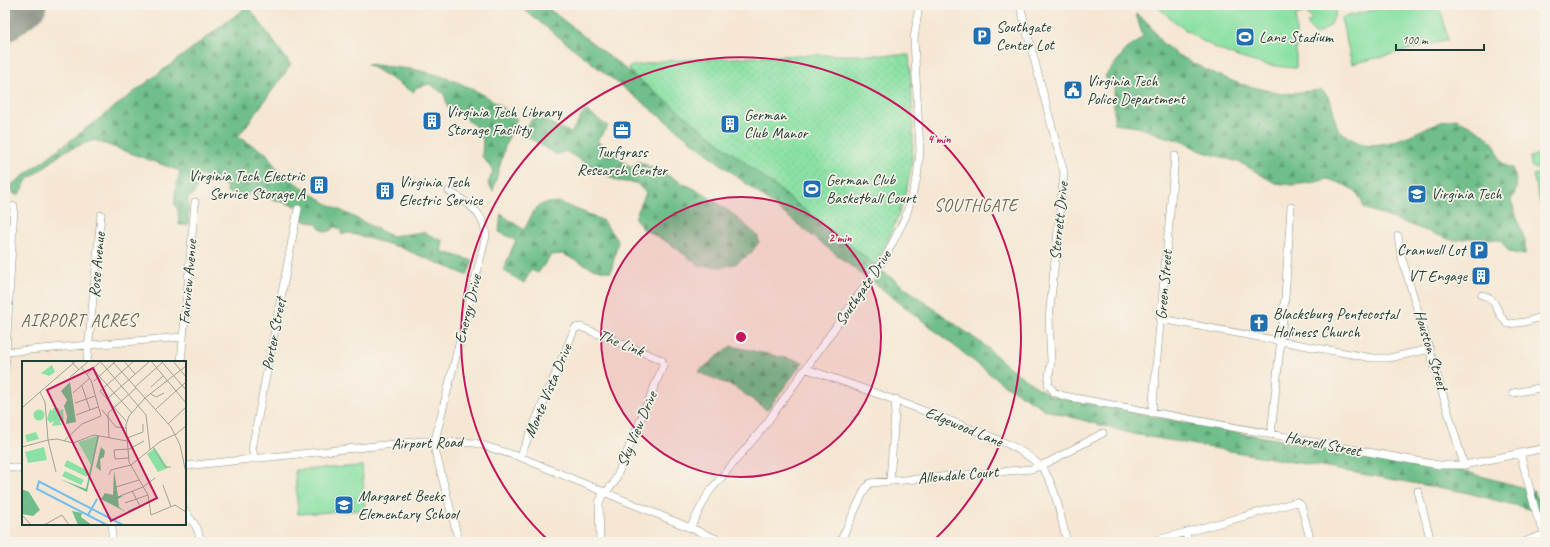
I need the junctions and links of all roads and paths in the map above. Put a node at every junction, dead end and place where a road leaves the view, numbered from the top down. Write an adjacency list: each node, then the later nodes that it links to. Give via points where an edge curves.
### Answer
1 (919, 5): 23 (street, Southgate Drive, via 914,28 914,53 920,151 917,178 906,216 885,258)
2 (1020, 5): 28 (street, Sterrett Drive, via 1064,173 1050,318 1051,362 1048,384 1054,392 1064,396)
3 (1174, 156): 13 (street, Green Street)
4 (449, 191): 32 (street, Energy Drive, via 467,202 478,213 486,236)
5 (196, 202): 15 (street, Fairview Avenue)
6 (14, 206): 19 (street)
7 (1291, 207): 16 (street)
8 (298, 209): 36 (street, Porter Street, via 252,449)
9 (101, 216): 17 (street, Rose Avenue)
10 (1398, 236): 18 (street, Houston Street, via 1401,255)
11 (1482, 296): 12 (street, via 1496,304 1508,324)
12 (1545, 316)
13 (1160, 319): 16 (street); 29 (street, Green Street)
14 (577, 327): 22 (street, The Link, via 646,353); 35 (street, Monte Vista Drive, via 573,331)
15 (183, 337): 17 (street); 21 (street, Fairview Avenue)
16 (1281, 341): 18 (street, via 1378,359); 31 (street)
17 (89, 345): 19 (street); 20 (street, Rose Avenue)
18 (1430, 349): 37 (street, Houston Street)
19 (6, 352): 24 (street)
20 (87, 361)
21 (181, 361)
22 (663, 363): 44 (street, Sky View Drive, via 614,483)
23 (807, 369): 27 (street, Edgewood Lane); 47 (street, Southgate Drive, via 759,434 714,485)
24 (5, 371)
25 (1545, 387): 26 (street)
26 (1513, 393)
27 (896, 399): 40 (street, Edgewood Lane, via 996,439); 42 (street)
28 (1101, 403): 29 (street, Harrell Street)
29 (1152, 413): 31 (street, Harrell Street)
30 (1103, 433): 40 (street, Allendale Court)
31 (1271, 435): 37 (street, Harrell Street, via 1439,465)
32 (435, 440): 35 (street, Airport Road, via 475,443); 36 (street, Airport Road); 53 (street, via 435,450)
33 (1545, 448): 34 (street, Harrell Street)
34 (1520, 454): 37 (street, Harrell Street); 49 (street, via 1537,516)
35 (520, 457): 44 (street, Airport Road)
36 (255, 459): 39 (street, Airport Road)
37 (1464, 465)
38 (5, 466): 41 (street)
39 (186, 466)
40 (1041, 466): 42 (street, Allendale Court); 57 (street, Edgewood Lane, via 1051,484)
41 (22, 469)
42 (890, 481): 56 (street, Allendale Court, via 874,482 868,486)
43 (1418, 491): 61 (street)
44 (606, 493): 47 (street, Airport Road); 54 (street, Sky View Drive, via 599,506)
45 (186, 512): 52 (street, via 197,528)
46 (112, 525): 51 (street)
47 (690, 528): 50 (street, Airport Road)
48 (1186, 532): 58 (street); 59 (street); 60 (street, via 1299,502)
49 (1545, 534): 62 (street)
50 (716, 540): 55 (street, Airport Road)
51 (112, 542)
52 (201, 542)
53 (459, 542)
54 (600, 542)
55 (724, 542)
56 (840, 542)
57 (1067, 542)
58 (1150, 542)
59 (1188, 542)
60 (1311, 542)
61 (1431, 542)
62 (1524, 542)

